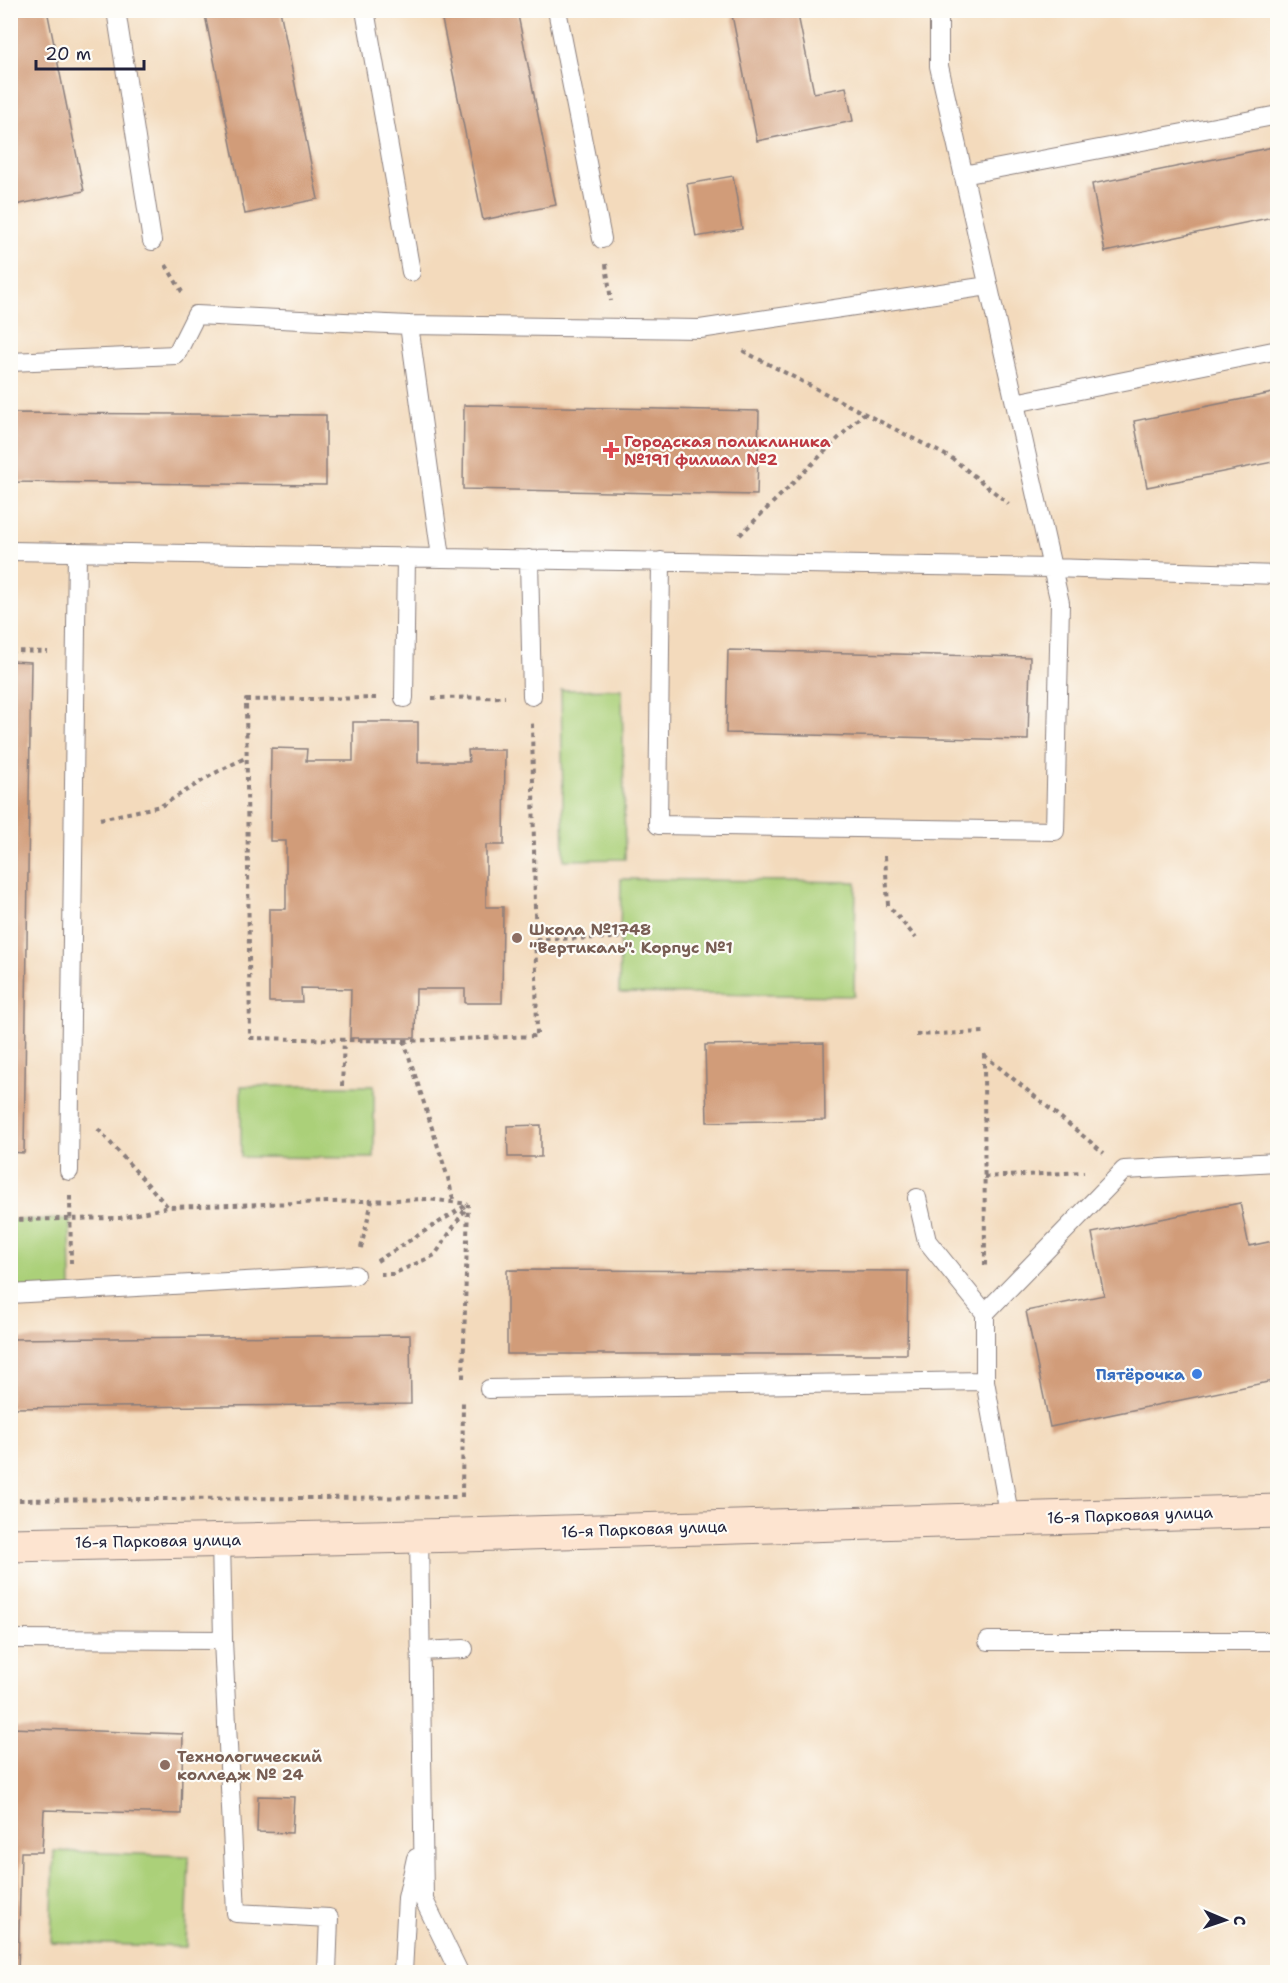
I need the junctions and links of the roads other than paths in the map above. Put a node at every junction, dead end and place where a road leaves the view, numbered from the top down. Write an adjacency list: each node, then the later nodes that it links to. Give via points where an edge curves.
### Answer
1 (116, 10): 8 (lane)
2 (365, 10): 9 (lane)
3 (557, 10): 7 (lane)
4 (939, 10): 6 (lane, via 939,66)
5 (1278, 115): 6 (lane)
6 (963, 175): 10 (lane)
7 (602, 239)
8 (152, 241)
9 (411, 272)
10 (988, 286): 11 (lane, via 700,329 615,335); 14 (lane)
11 (409, 325): 13 (lane, via 196,315 176,355); 18 (lane)
12 (1278, 350): 14 (lane)
13 (10, 362)
14 (1015, 403): 21 (lane)
15 (10, 551): 16 (lane)
16 (77, 552): 17 (lane); 26 (lane)
17 (406, 557): 18 (lane); 24 (lane)
18 (441, 557): 19 (lane)
19 (529, 559): 20 (lane); 23 (lane)
20 (661, 561): 21 (lane); 21 (lane, via 658,825 1055,831 1060,603)
21 (1051, 567): 22 (lane)
22 (1278, 575)
23 (532, 696)
24 (404, 698)
25 (1278, 1162): 30 (lane, via 1124,1170)
26 (69, 1171)
27 (917, 1198): 30 (lane, via 927,1241)
28 (355, 1275): 29 (lane)
29 (10, 1294)
30 (986, 1313): 31 (lane)
31 (985, 1381): 32 (lane); 34 (lane)
32 (489, 1389)
33 (1278, 1511): 34 (main road, 16-я Парковая улица)
34 (1010, 1519): 35 (main road, 16-я Парковая улица)
35 (419, 1534): 36 (main road, 16-я Парковая улица); 43 (lane)
36 (221, 1540): 37 (main road, 16-я Парковая улица); 39 (lane)
37 (10, 1545)
38 (10, 1639): 39 (lane)
39 (223, 1640): 45 (lane, via 236,1913 328,1918)
40 (988, 1641): 41 (lane)
41 (1278, 1641)
42 (464, 1649): 43 (lane)
43 (420, 1651): 44 (lane)
44 (423, 1827): 46 (lane, via 407,1898); 47 (lane, via 424,1900)
45 (327, 1972)
46 (403, 1972)
47 (459, 1972)

